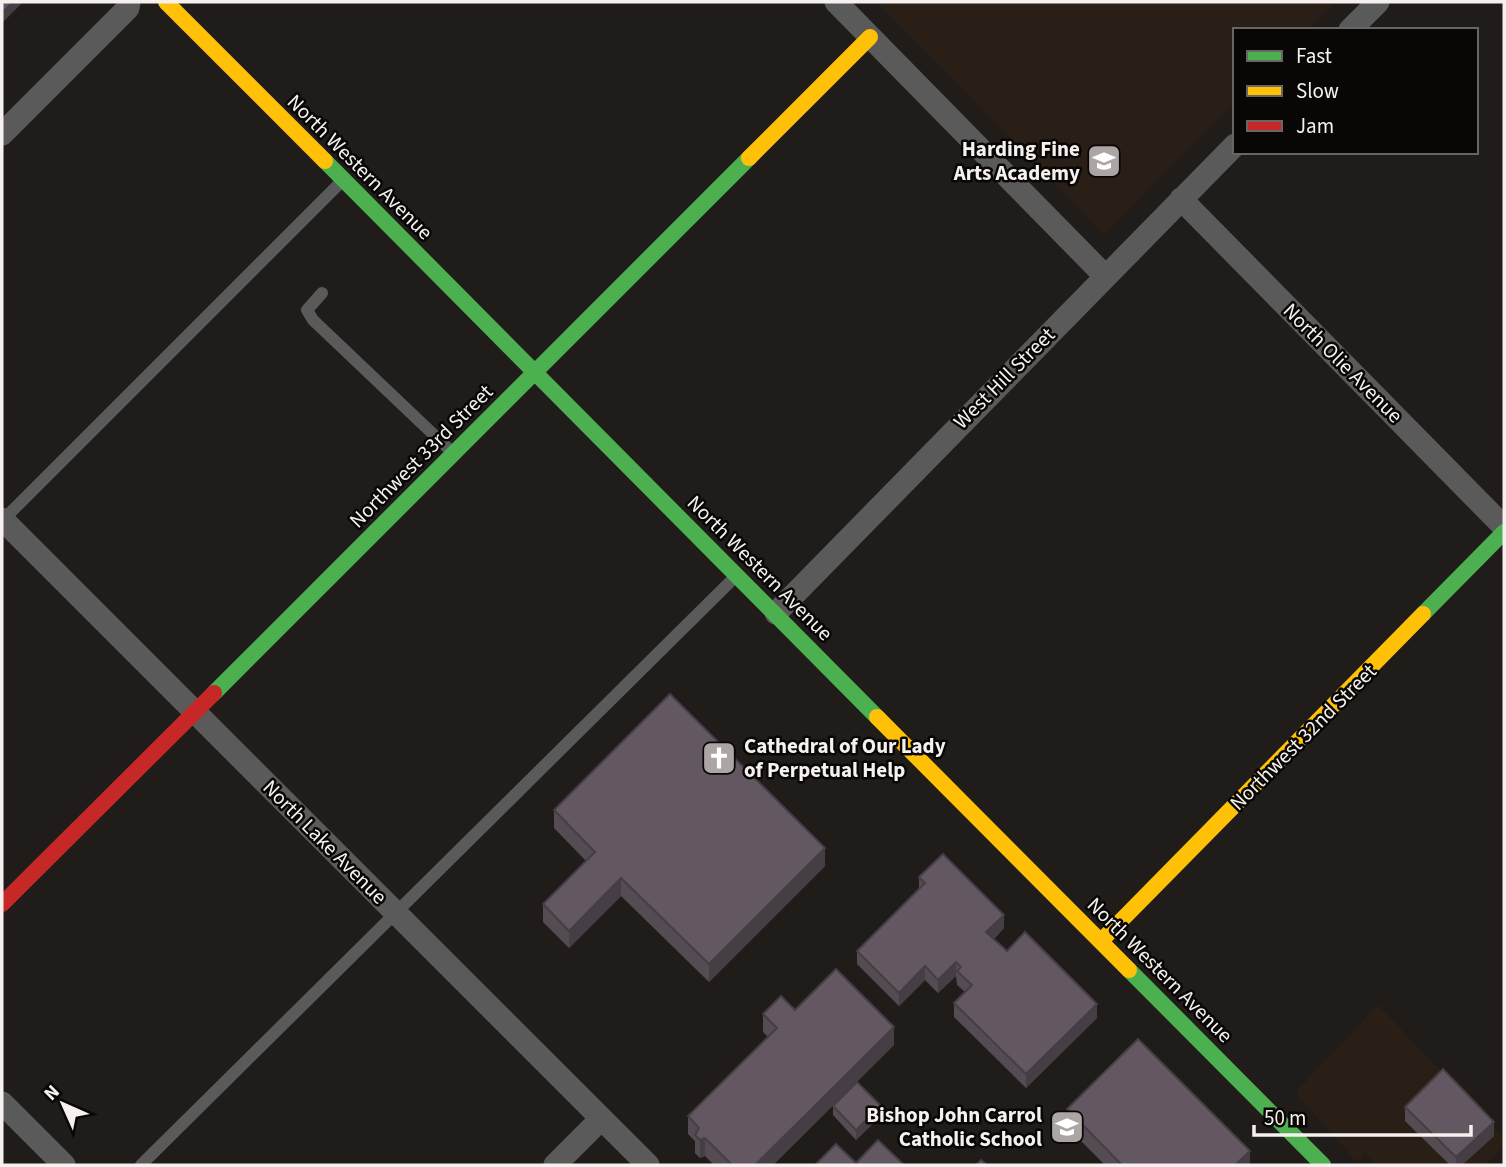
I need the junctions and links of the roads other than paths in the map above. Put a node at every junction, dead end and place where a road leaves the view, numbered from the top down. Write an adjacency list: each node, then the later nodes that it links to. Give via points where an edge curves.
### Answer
1 (129, 2): 7 (street)
2 (166, 2): 9 (street, North Western Avenue)
3 (836, 2): 6 (street)
4 (1378, 2): 5 (street)
5 (1352, 28)
6 (870, 37): 11 (street); 13 (street, Northwest 33rd Street)
7 (2, 134)
8 (1233, 147): 10 (street, West Hill Street)
9 (343, 180): 13 (street, North Western Avenue); 15 (lane)
10 (1181, 199): 11 (street, West Hill Street); 16 (street, North Olie Avenue)
11 (1105, 276): 18 (street, West Hill Street)
12 (322, 292): 14 (lane, via 307,310 313,320)
13 (535, 372): 14 (street, Northwest 33rd Street); 17 (street, North Western Avenue)
14 (453, 453): 19 (street, Northwest 33rd Street)
15 (2, 520): 19 (street, North Lake Avenue)
16 (1504, 529): 22 (street, Northwest 32nd Street)
17 (737, 575): 18 (street, North Western Avenue); 21 (lane)
18 (776, 613): 22 (street, North Western Avenue)
19 (195, 712): 20 (street, Northwest 33rd Street); 21 (street, North Lake Avenue)
20 (2, 904)
21 (394, 912): 24 (street, North Lake Avenue); 26 (lane)
22 (1101, 941): 29 (street, North Western Avenue)
23 (2, 1103): 25 (street)
24 (601, 1119): 27 (street); 28 (street, North Lake Avenue)
25 (64, 1165)
26 (141, 1165)
27 (555, 1165)
28 (648, 1165)
29 (1323, 1165)

